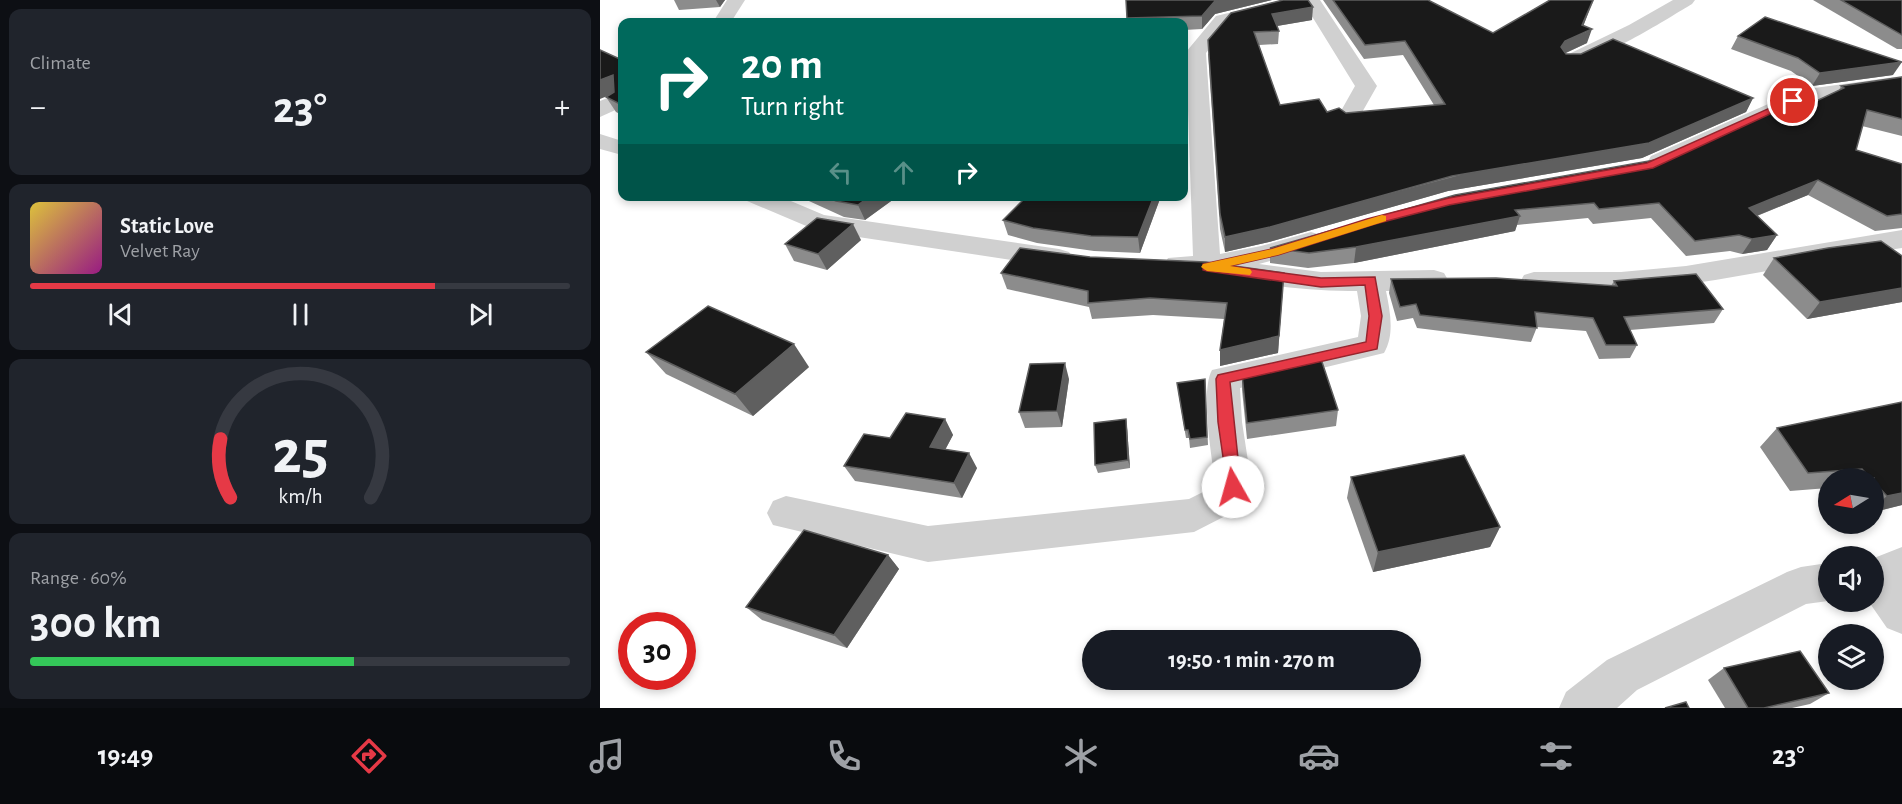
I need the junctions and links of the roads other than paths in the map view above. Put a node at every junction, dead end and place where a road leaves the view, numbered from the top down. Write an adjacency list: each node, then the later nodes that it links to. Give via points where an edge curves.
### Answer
1 (736, 0): 5 (street)
2 (1304, 0): 19 (street, via 1223,20 1196,52)
3 (1311, 0): 12 (street, via 1366,86)
4 (1686, 0): 6 (street)
5 (725, 18)
6 (1569, 61)
7 (1902, 82): 8 (street)
8 (1872, 88): 9 (street); 13 (street, via 1808,95)
9 (1902, 93)
10 (618, 101): 11 (street)
11 (600, 110)
12 (1348, 118)
13 (1638, 168)
14 (767, 201): 17 (street, via 818,224)
15 (1336, 234): 19 (street)
16 (1902, 239): 22 (street, via 1708,273 1589,284)
17 (1082, 260)
18 (1150, 264): 19 (street)
19 (1207, 267): 20 (street, via 1321,282)
20 (1370, 280): 21 (street); 23 (street, via 1376,316 1373,345 1223,379 1233,487 1224,499 1194,515 928,544)
21 (1458, 280)
22 (1513, 281)
23 (786, 513)
24 (1884, 573): 26 (street)
25 (1818, 583): 27 (street, via 1801,586 1622,675)
26 (1902, 614)
27 (1582, 708)

